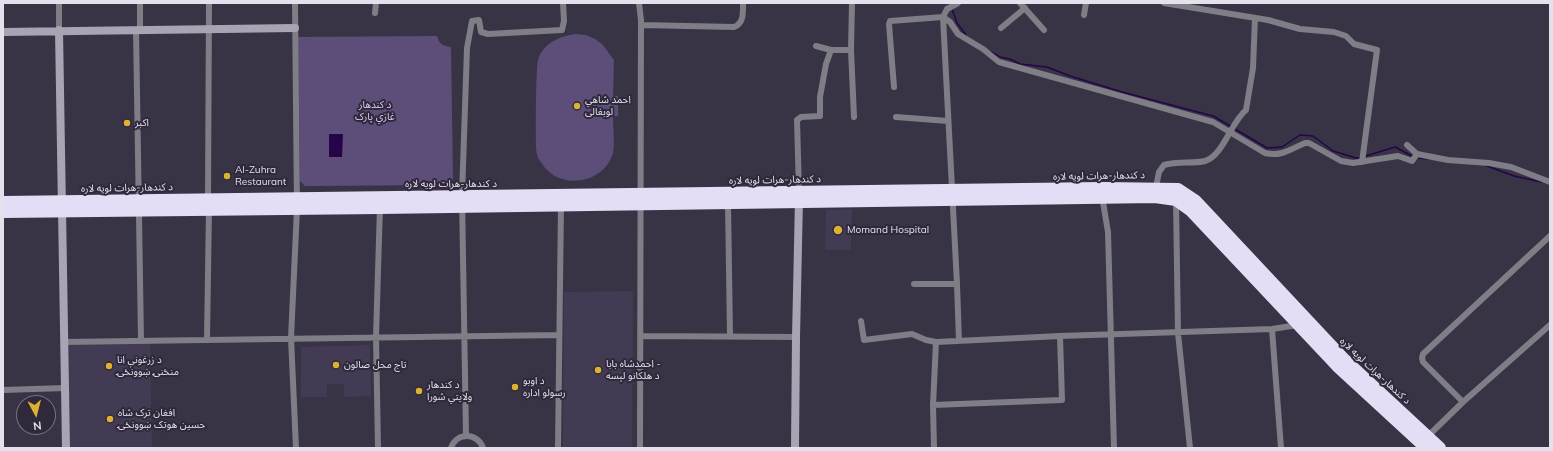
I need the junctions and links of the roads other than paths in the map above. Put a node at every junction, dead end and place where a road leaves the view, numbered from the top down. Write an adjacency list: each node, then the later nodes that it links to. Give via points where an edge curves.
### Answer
1 (59, 3): 25 (street)
2 (140, 3): 26 (street)
3 (208, 3): 24 (street)
4 (295, 3): 22 (street)
5 (376, 3): 17 (street)
6 (563, 3): 48 (street, via 562,30 488,34 481,32 479,20 472,21 467,48)
7 (639, 3): 21 (street)
8 (743, 3): 21 (street, via 742,20 734,27)
9 (852, 3): 31 (street)
10 (944, 3): 16 (street)
11 (1020, 3): 15 (street)
12 (1086, 3): 18 (street)
13 (1164, 3): 20 (street)
14 (956, 4): 16 (street)
15 (1025, 8): 23 (street); 27 (street)
16 (947, 9): 19 (street)
17 (375, 13)
18 (1084, 15)
19 (943, 17): 32 (street, via 890,21); 35 (street); 36 (street, via 958,34 999,62 1213,122)
20 (1255, 18): 36 (street, via 1251,88 1246,110 1239,115); 39 (street, via 1300,29 1334,32 1346,36 1354,44 1376,50)
21 (641, 25): 46 (street)
22 (295, 28): 24 (street); 51 (street)
23 (1001, 28)
24 (209, 29): 26 (street); 55 (street)
25 (59, 30): 26 (street); 28 (street); 54 (street)
26 (138, 30): 53 (street)
27 (1044, 30)
28 (3, 32)
29 (816, 46): 30 (street)
30 (831, 50): 31 (street); 45 (street, via 820,97 820,116 801,117 797,120)
31 (851, 50): 33 (street)
32 (894, 87)
33 (854, 117)
34 (896, 117): 35 (street)
35 (948, 121): 44 (street)
36 (1230, 130): 39 (street, via 1265,153 1273,155 1309,143 1341,161 1353,163); 41 (street, via 1210,159 1164,165 1159,172)
37 (1407, 145): 38 (street)
38 (1416, 156): 39 (street, via 1411,161 1398,156); 40 (street, via 1489,162 1511,167)
39 (1362, 159)
40 (1550, 182)
41 (1156, 187): 42 (highway, د کندهار-هرات لويه لاره); 43 (highway, د کندهار-هرات لويه لاره)
42 (1102, 193): 43 (highway, د کندهار-هرات لويه لاره, via 1155,197); 44 (highway, د کندهار-هرات لويه لاره); 66 (street, via 1108,232)
43 (1177, 194): 61 (highway, د کندهار-هرات لويه لاره); 64 (street)
44 (952, 195): 45 (highway, د کندهار-هرات لويه لاره); 59 (street)
45 (799, 197): 46 (highway, د کندهار-هرات لويه لاره); 52 (highway, د کندهار-هرات لويه لاره); 72 (street)
46 (641, 199): 47 (highway, د کندهار-هرات لويه لاره); 52 (highway, د کندهار-هرات لويه لاره); 68 (street)
47 (561, 200): 48 (highway, د کندهار-هرات لويه لاره); 65 (street)
48 (462, 201): 50 (highway, د کندهار-هرات لويه لاره); 67 (street)
49 (3, 202): 54 (highway, د کندهار-هرات لويه لاره)
50 (380, 202): 51 (highway, د کندهار-هرات لويه لاره); 71 (street)
51 (296, 203): 55 (highway, د کندهار-هرات لويه لاره); 73 (street)
52 (728, 203): 69 (street)
53 (138, 205): 54 (highway, د کندهار-هرات لويه لاره); 55 (highway, د کندهار-هرات لويه لاره); 75 (street)
54 (62, 206): 56 (highway, د کندهار-هرات لويه لاره); 77 (street)
55 (207, 206): 74 (street)
56 (3, 212)
57 (1550, 236): 81 (street, via 1423,354 1424,362)
58 (914, 284): 59 (street)
59 (957, 284): 76 (street)
60 (861, 320): 78 (street, via 864,340 912,334)
61 (1302, 322): 63 (street); 84 (highway, د کندهار-هرات لويه لاره, via 1337,366)
62 (1550, 325): 81 (street)
63 (1272, 329): 64 (street); 96 (street)
64 (1178, 333): 66 (street); 95 (street)
65 (559, 335): 67 (street); 90 (street)
66 (1112, 335): 70 (street); 94 (street)
67 (465, 336): 71 (street); 83 (street)
68 (640, 336): 69 (street); 91 (street)
69 (730, 336): 72 (street)
70 (1060, 336): 76 (street); 82 (street, via 1062,400)
71 (376, 337): 73 (street); 87 (street)
72 (796, 337): 92 (street)
73 (292, 338): 74 (street); 86 (street)
74 (207, 339): 75 (street)
75 (141, 340): 77 (street)
76 (959, 341): 78 (street)
77 (64, 342): 79 (street)
78 (936, 342): 82 (street)
79 (65, 388): 80 (street); 85 (street)
80 (3, 390)
81 (1463, 402): 84 (street)
82 (934, 405): 93 (street)
83 (466, 436): 88 (street, via 456,440); 89 (street, via 476,438)
84 (1425, 443): 97 (highway, د کندهار-هرات لويه لاره)
85 (66, 448)
86 (296, 448)
87 (378, 448)
88 (451, 448)
89 (483, 448)
90 (558, 448)
91 (640, 448)
92 (795, 448)
93 (934, 448)
94 (1114, 448)
95 (1190, 448)
96 (1281, 448)
97 (1440, 448)

